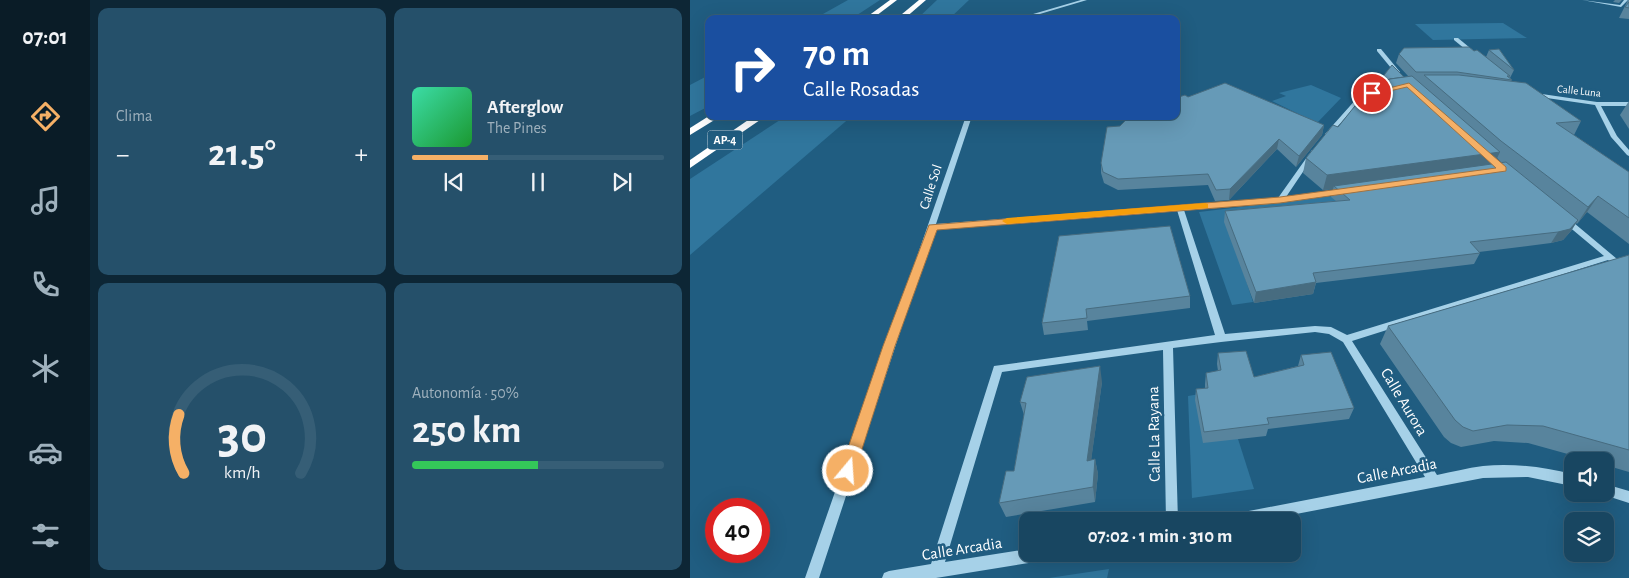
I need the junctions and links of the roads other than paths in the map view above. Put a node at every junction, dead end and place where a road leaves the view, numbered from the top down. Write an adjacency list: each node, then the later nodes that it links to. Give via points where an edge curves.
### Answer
1 (894, 0): 6 (highway)
2 (923, 0): 7 (highway)
3 (1085, 0): 8 (street)
4 (1584, 0): 5 (street, via 1621,6)
5 (1626, 0)
6 (873, 15)
7 (904, 15)
8 (1032, 15)
9 (1456, 39): 11 (street)
10 (1379, 50): 12 (street)
11 (1481, 60)
12 (1403, 78)
13 (1377, 92): 21 (street, via 1360,98)
14 (1531, 94): 15 (street, Calle Luna)
15 (1597, 104): 16 (street, Calle Luna); 23 (street, via 1614,136)
16 (1629, 104)
17 (710, 120): 20 (highway, AP-4)
18 (755, 120): 24 (highway, AP-4)
19 (967, 120): 29 (street, Calle Sol)
20 (690, 132)
21 (1324, 138)
22 (1319, 145): 26 (street)
23 (1629, 154)
24 (690, 165)
25 (1348, 190): 26 (street)
26 (1280, 200): 27 (street)
27 (1180, 208): 29 (street); 32 (street)
28 (1557, 213): 30 (street)
29 (933, 227): 43 (street, Calle Sol, via 889,346)
30 (1610, 257): 31 (street); 33 (street)
31 (1629, 273)
32 (1221, 338): 33 (street, via 1315,329); 34 (street)
33 (1346, 339): 36 (street, Calle Aurora)
34 (1168, 346): 39 (street, Calle La Rayana); 42 (street, via 998,369)
35 (1564, 478): 36 (street, Calle Arcadia, via 1516,470 1483,472)
36 (1434, 482): 40 (street, Calle Arcadia)
37 (1614, 493): 38 (street)
38 (1629, 498)
39 (1172, 512)
40 (1276, 512)
41 (1019, 558): 42 (street, Calle Arcadia)
42 (936, 571): 44 (street, Calle Arcadia)
43 (812, 578)
44 (889, 578)

